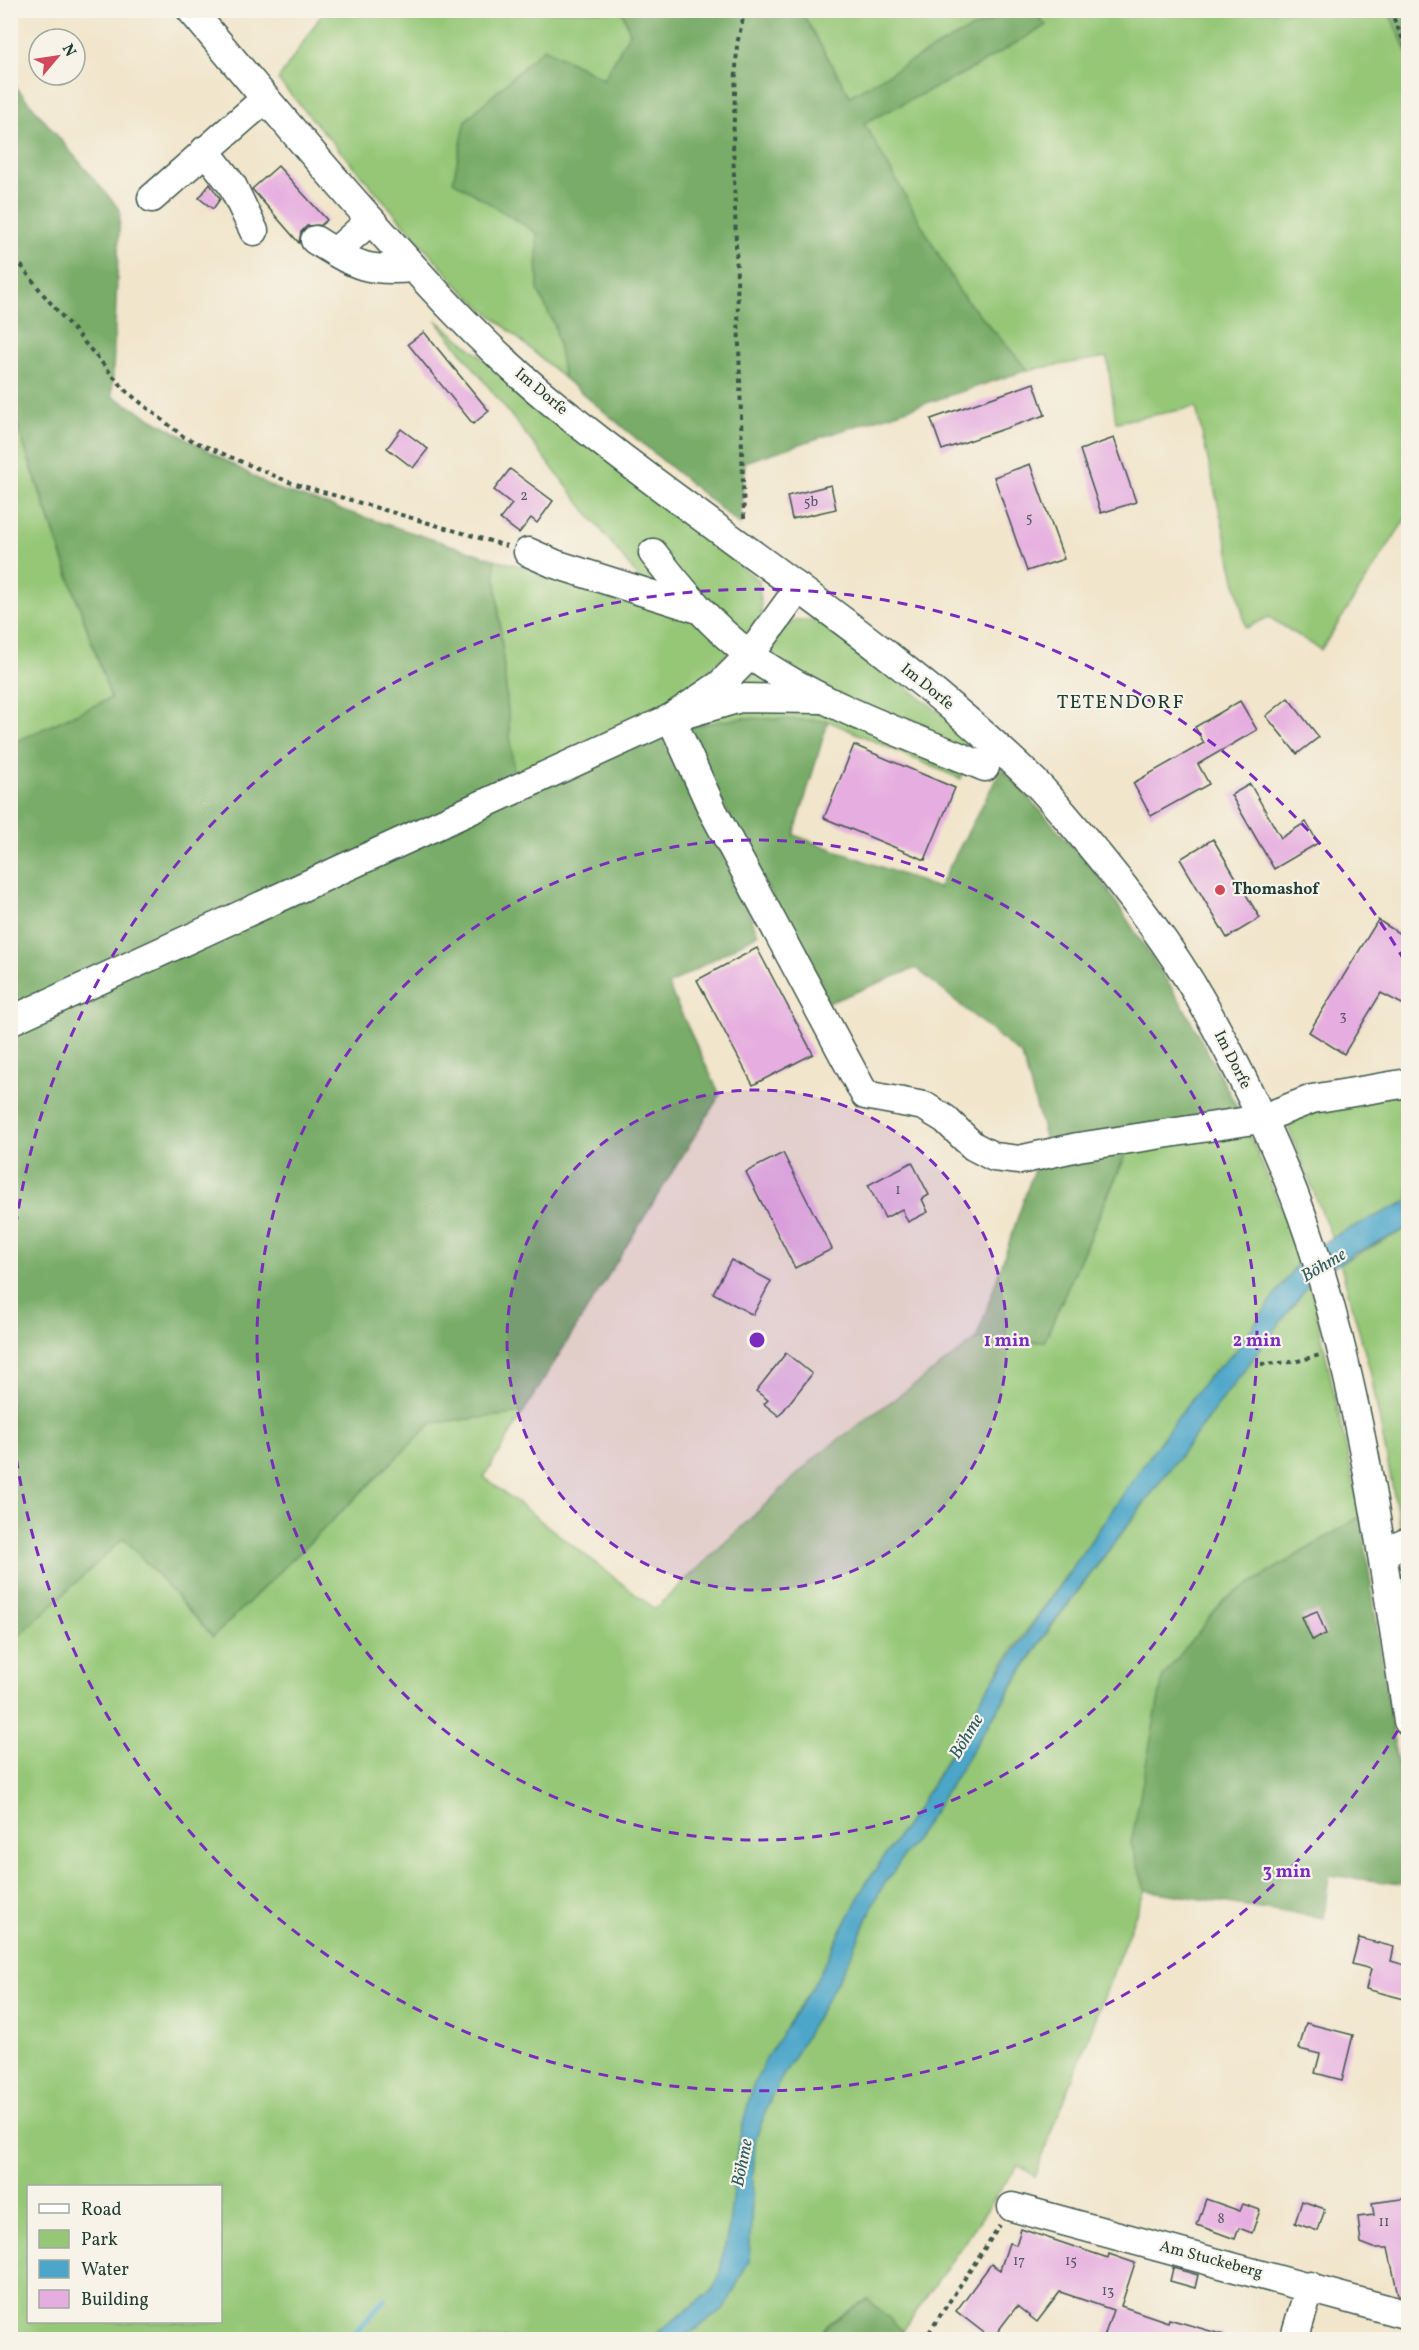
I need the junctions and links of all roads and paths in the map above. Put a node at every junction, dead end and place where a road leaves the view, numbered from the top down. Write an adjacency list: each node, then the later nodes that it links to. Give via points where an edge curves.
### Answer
1 (190, 10): 5 (street, Im Dorfe)
2 (746, 10): 12 (path, via 737,44 733,142)
3 (1390, 10): 4 (path)
4 (1408, 51)
5 (265, 99): 6 (street); 8 (street, Im Dorfe)
6 (205, 150): 7 (street); 9 (street, via 232,185)
7 (152, 198)
8 (370, 220): 11 (street, Im Dorfe); 11 (street, via 325,246 352,263 380,271)
9 (254, 231)
10 (10, 250): 13 (path, via 126,391 184,437 289,482)
11 (413, 268): 15 (street, Im Dorfe, via 442,301 553,404)
12 (744, 530)
13 (528, 552): 16 (street)
14 (653, 553): 16 (street)
15 (799, 588): 17 (street); 23 (street, Im Dorfe, via 955,709 1046,794 1107,865 1159,936 1198,996)
16 (698, 609): 17 (street)
17 (750, 655): 18 (street); 19 (street, via 721,684)
18 (821, 699): 19 (street, via 740,698); 20 (street)
19 (671, 718): 21 (street); 23 (street, via 713,811 864,1095 924,1106 945,1119 973,1146 994,1157 1019,1160)
20 (985, 767)
21 (10, 1021)
22 (1408, 1083): 23 (street, via 1312,1099)
23 (1261, 1119): 24 (street, Im Dorfe, via 1308,1233)
24 (1342, 1349): 25 (path, via 1294,1362); 27 (street, Im Dorfe)
25 (1261, 1364)
26 (1408, 1542): 27 (street)
27 (1382, 1553): 28 (street, Im Dorfe)
28 (1408, 1721)
29 (1012, 2207): 30 (street, Am Stuckeberg); 32 (path)
30 (1310, 2286): 31 (street, Am Stuckeberg); 33 (street)
31 (1408, 2315)
32 (924, 2340)
33 (1294, 2340)

